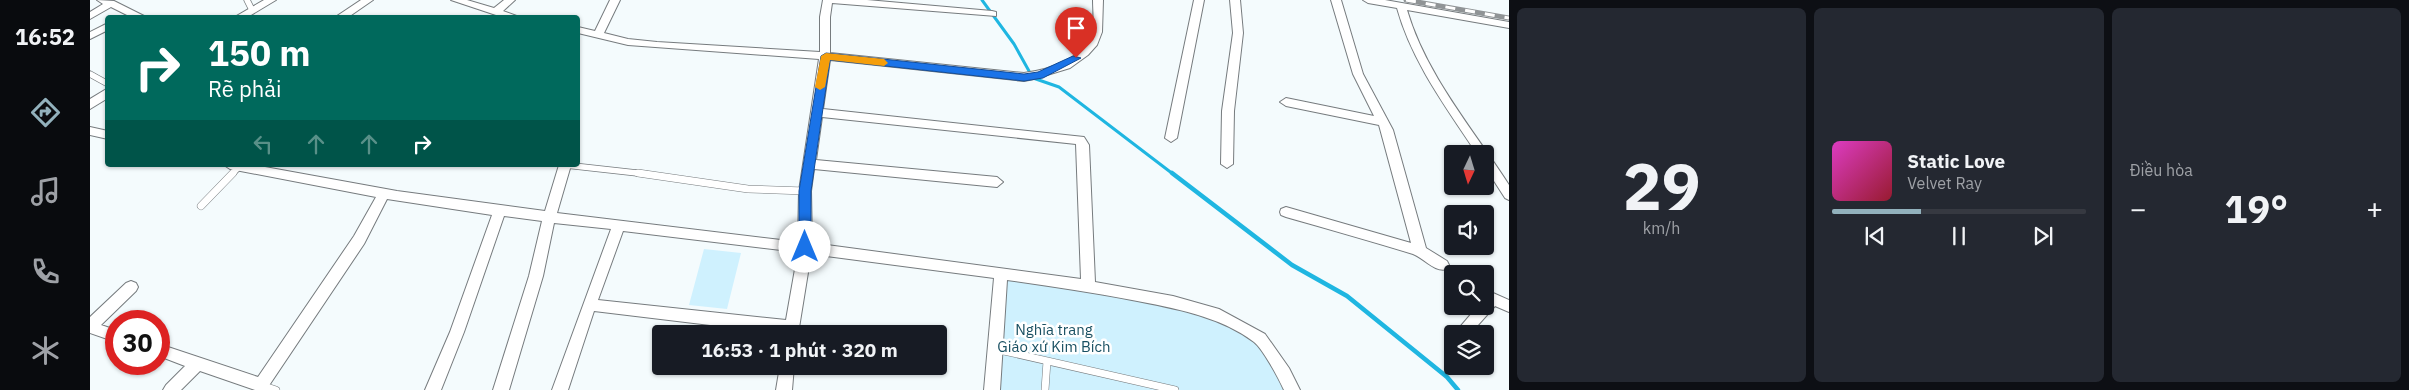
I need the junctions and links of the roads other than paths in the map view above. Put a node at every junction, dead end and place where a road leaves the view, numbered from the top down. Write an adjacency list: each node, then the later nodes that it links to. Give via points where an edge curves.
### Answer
1 (247, 0): 16 (lane)
2 (271, 0): 16 (street)
3 (368, 0): 21 (street)
4 (456, 0): 17 (street)
5 (510, 0): 17 (street)
6 (615, 0): 27 (street)
7 (828, 0): 29 (street)
8 (834, 0): 18 (street)
9 (1098, 0): 29 (street, via 1097,35 1089,50 1040,76)
10 (1199, 0): 39 (street)
11 (1235, 0): 42 (street, via 1238,33 1228,112)
12 (1336, 0): 36 (street, via 1358,74)
13 (1368, 0): 15 (street)
14 (106, 2): 19 (street); 23 (street)
15 (1401, 6): 24 (street); 40 (street, via 1413,45)
16 (252, 10): 20 (street)
17 (495, 12): 22 (street)
18 (992, 14)
19 (126, 15)
20 (243, 15)
21 (344, 15)
22 (506, 15)
23 (90, 16)
24 (1509, 25)
25 (105, 28): 28 (street)
26 (580, 30): 27 (street)
27 (598, 34): 29 (street, via 657,46)
28 (90, 36)
29 (826, 56): 35 (street)
30 (90, 74): 31 (lane)
31 (105, 82)
32 (105, 94): 34 (street)
33 (1286, 102): 36 (street)
34 (90, 105)
35 (816, 112): 41 (street); 61 (street, via 1080,140 1083,145)
36 (1383, 122): 58 (street)
37 (90, 131): 38 (street)
38 (105, 134)
39 (1171, 138)
40 (1477, 145)
41 (809, 164): 48 (street); 49 (street)
42 (1227, 164)
43 (580, 166): 49 (lane, via 748,190)
44 (233, 167): 52 (lane)
45 (240, 167): 50 (street)
46 (564, 167): 55 (street)
47 (1494, 171): 51 (street)
48 (997, 182)
49 (805, 191): 57 (street)
50 (384, 193): 53 (street); 75 (street, via 359,240)
51 (1509, 195)
52 (202, 206)
53 (500, 211): 55 (street); 78 (street)
54 (1286, 212): 58 (street)
55 (549, 218): 56 (street); 79 (street, via 536,276)
56 (618, 227): 57 (street); 63 (street)
57 (805, 247): 60 (street); 66 (street)
58 (1420, 251): 59 (street)
59 (1442, 265)
60 (1001, 274): 61 (street); 70 (street)
61 (1088, 286): 85 (street, via 1173,302 1214,313 1243,327 1260,338)
62 (131, 287): 68 (street, via 95,320)
63 (589, 305): 65 (street); 80 (street)
64 (1509, 306): 67 (street, via 1493,299)
65 (751, 325)
66 (792, 325)
67 (1469, 325)
68 (91, 328): 69 (street)
69 (105, 332)
70 (995, 349): 72 (lane); 82 (street)
71 (170, 354): 73 (street)
72 (1047, 361): 83 (lane); 84 (lane)
73 (198, 363): 75 (street); 76 (street)
74 (786, 375): 81 (street)
75 (259, 387): 77 (lane)
76 (171, 390)
77 (276, 390)
78 (433, 390)
79 (501, 390)
80 (560, 390)
81 (784, 390)
82 (992, 390)
83 (1045, 390)
84 (1175, 390)
85 (1292, 390)

